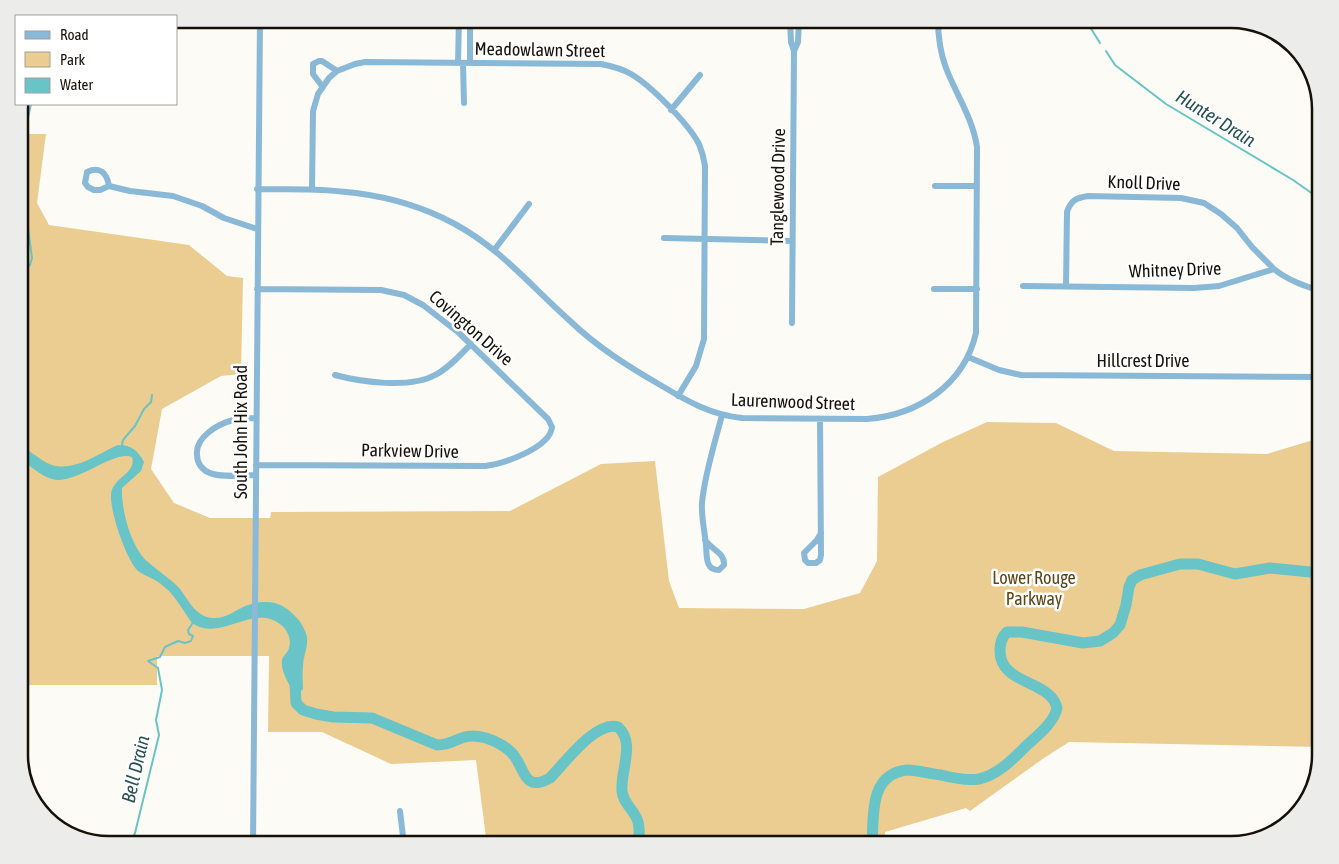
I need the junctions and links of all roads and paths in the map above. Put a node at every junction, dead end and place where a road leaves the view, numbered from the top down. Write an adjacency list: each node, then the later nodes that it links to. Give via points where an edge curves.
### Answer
1 (260, 28): 17 (street, South John Hix Road)
2 (460, 28): 8 (street)
3 (469, 28): 8 (street)
4 (790, 28): 7 (street, Tanglewood Drive)
5 (799, 28): 7 (street, Tanglewood Drive)
6 (938, 28): 16 (street, Laurenwood Street, via 942,57 976,136)
7 (794, 51): 23 (street, Tanglewood Drive)
8 (464, 63): 9 (street, Meadowlawn Street, via 365,62); 12 (street); 13 (street, Meadowlawn Street, via 610,66 637,78)
9 (336, 71): 11 (street, Meadowlawn Street); 11 (street, via 322,61 313,64 313,74)
10 (700, 74): 13 (street)
11 (322, 86): 18 (street, Meadowlawn Street, via 313,111)
12 (464, 103)
13 (671, 110): 22 (street, Meadowlawn Street, via 693,134 703,156)
14 (109, 186): 20 (street, via 182,198)
15 (935, 186): 16 (street)
16 (977, 186): 31 (street, Laurenwood Street)
17 (257, 189): 18 (street, Laurenwood Street); 20 (street, South John Hix Road)
18 (312, 189): 24 (street, Laurenwood Street, via 359,192 409,204 452,223)
19 (529, 204): 24 (street)
20 (257, 229): 29 (street, South John Hix Road)
21 (664, 238): 22 (street)
22 (706, 240): 23 (street); 37 (street, Meadowlawn Street, via 704,339 696,366)
23 (792, 241): 32 (street, Tanglewood Drive)
24 (495, 250): 37 (street, Laurenwood Street, via 592,340)
25 (1274, 269): 27 (street, Whitney Drive, via 1219,286); 27 (street, Knoll Drive, via 1238,228 1204,203 1181,198 1088,196 1071,202 1067,212); 28 (street)
26 (1023, 286): 27 (street, Whitney Drive)
27 (1066, 286)
28 (1312, 288)
29 (257, 289): 33 (street, Covington Drive, via 381,290 397,293 423,305); 39 (street, South John Hix Road)
30 (934, 289): 31 (street)
31 (977, 289): 34 (street, Laurenwood Street, via 976,332)
32 (792, 323)
33 (471, 344): 35 (street, via 444,370 419,381 356,381); 41 (street, Covington Drive, via 548,419)
34 (968, 357): 36 (street, Hillcrest Drive, via 1021,375); 40 (street, Laurenwood Street, via 944,388 910,408 875,418)
35 (335, 375)
36 (1312, 377)
37 (678, 396): 38 (street, Laurenwood Street)
38 (722, 415): 40 (street, Laurenwood Street); 45 (street, via 702,501)
39 (256, 418): 42 (street, South John Hix Road); 43 (street, via 234,420 219,426 202,439 196,452 201,466 211,474)
40 (820, 419): 44 (street)
41 (552, 431): 42 (street, Parkview Drive, via 542,444 504,462 485,466)
42 (256, 464): 43 (street, South John Hix Road)
43 (256, 476): 47 (street, South John Hix Road)
44 (821, 533): 44 (street, via 820,560 808,563 804,557 805,550)
45 (706, 540): 45 (street, via 708,565 719,570 725,559)
46 (400, 810): 48 (street)
47 (253, 836)
48 (403, 836)

